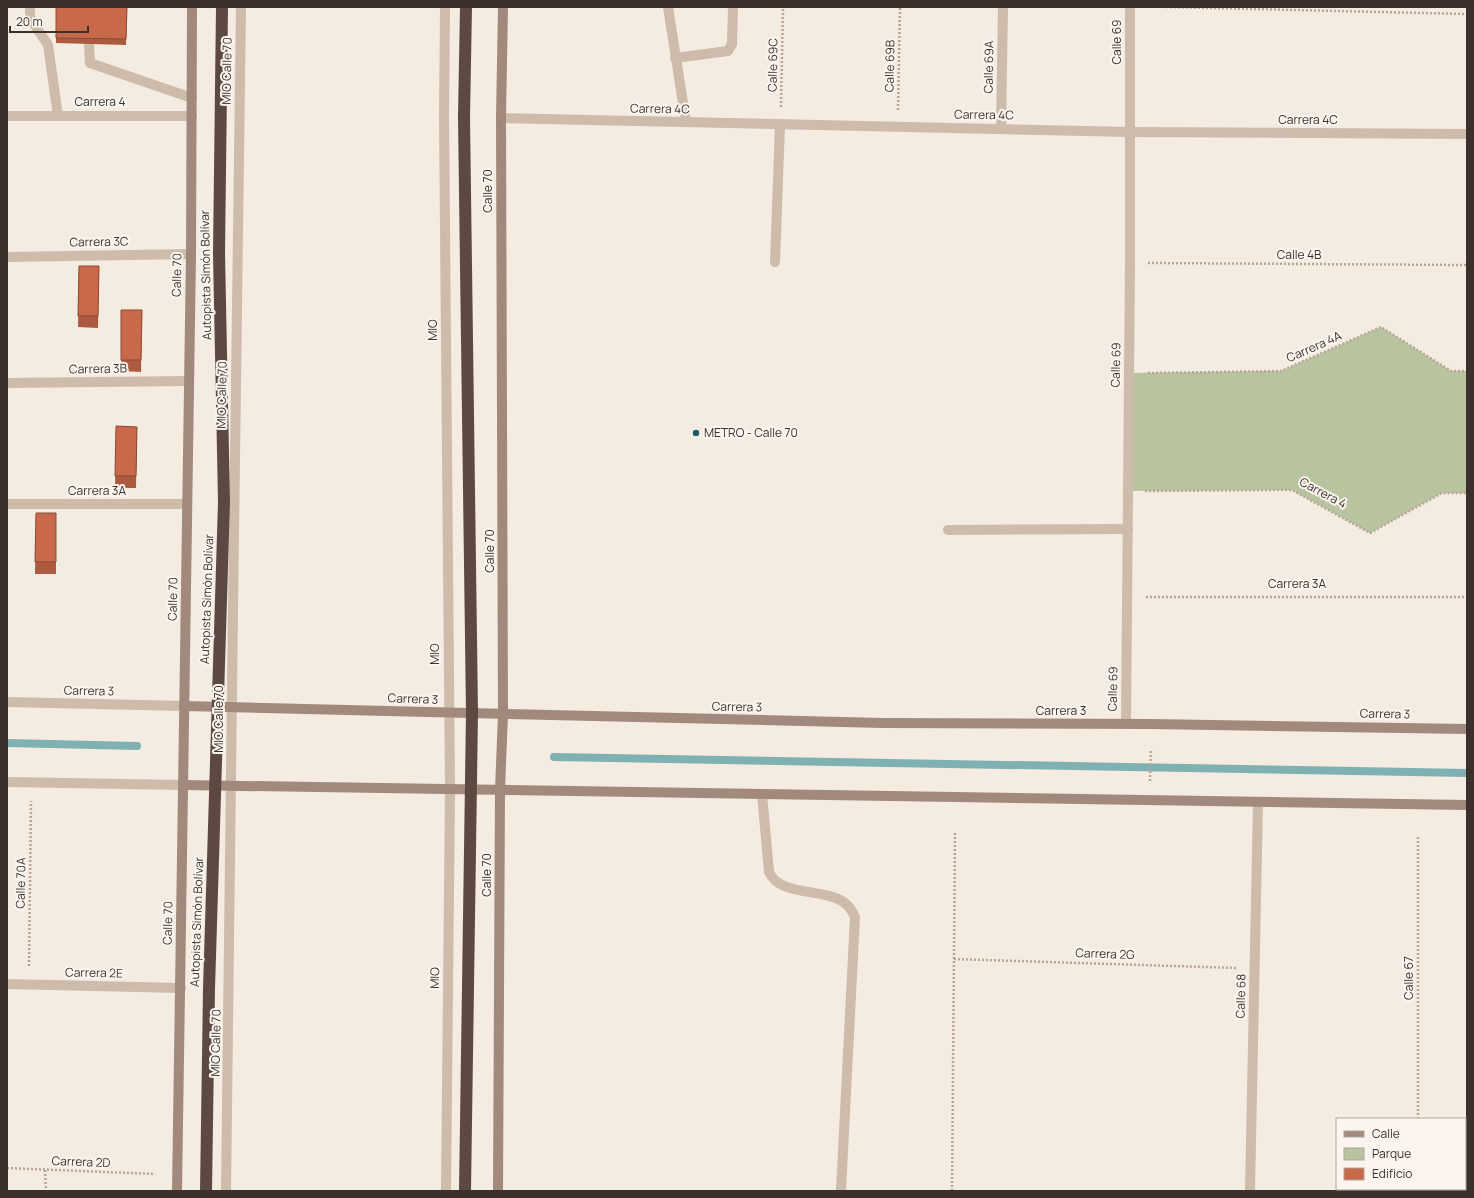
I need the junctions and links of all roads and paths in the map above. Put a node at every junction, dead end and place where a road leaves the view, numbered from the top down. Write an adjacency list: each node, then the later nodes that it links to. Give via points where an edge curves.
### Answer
1 (30, 7): 20 (street, via 30,18 48,45)
2 (192, 7): 18 (street, Calle 70)
3 (222, 7): 48 (highway, Autopista Simón Bolívar, via 219,253 224,502)
4 (241, 7): 49 (street, MIO Calle 70)
5 (445, 7): 50 (street, MIO)
6 (466, 7): 51 (highway, via 464,131)
7 (503, 7): 22 (street, Calle 70)
8 (668, 7): 17 (street)
9 (733, 7): 17 (street, via 732,44 728,51)
10 (783, 7): 24 (path, Calle 69C)
11 (900, 7): 25 (path, Calle 69B)
12 (1003, 7): 26 (street, Calle 69A)
13 (1130, 7): 27 (street, Calle 69)
14 (1166, 7): 15 (path)
15 (1467, 14)
16 (89, 44): 18 (street, via 90,63)
17 (675, 58): 23 (street)
18 (192, 98): 21 (street, Calle 70)
19 (7, 116): 20 (street, Carrera 4)
20 (58, 116): 21 (street, Carrera 4)
21 (192, 116): 29 (street, Calle 70)
22 (501, 118): 23 (street, Carrera 4C); 52 (street, Calle 70)
23 (686, 122): 24 (street, Carrera 4C)
24 (780, 124): 25 (street, Carrera 4C); 31 (street)
25 (898, 126): 26 (street, Carrera 4C)
26 (1001, 128): 27 (street, Carrera 4C)
27 (1130, 132): 28 (street, Carrera 4C); 32 (street, Calle 69)
28 (1467, 134)
29 (191, 254): 30 (street, Carrera 3C); 36 (street, Calle 70)
30 (7, 257)
31 (775, 262)
32 (1130, 263): 33 (path, Calle 4B); 35 (street, Calle 69)
33 (1467, 266)
34 (1467, 371): 35 (path, Carrera 4A, via 1451,371 1381,327 1282,371)
35 (1129, 373): 38 (street, Calle 69)
36 (188, 381): 37 (street, Carrera 3B); 41 (street, Calle 70)
37 (7, 383)
38 (1128, 491): 39 (path, Carrera 4, via 1292,490 1370,533 1442,493); 42 (street, Calle 69)
39 (1467, 493)
40 (7, 504): 41 (street, Carrera 3A)
41 (187, 504): 47 (street, Calle 70)
42 (1128, 529): 43 (street); 44 (street, Calle 69)
43 (948, 530)
44 (1127, 597): 45 (path, Carrera 3A); 53 (street, Calle 69)
45 (1467, 597)
46 (7, 702): 47 (street, Carrera 3)
47 (184, 706): 48 (street, Carrera 3); 59 (street, Calle 70)
48 (218, 707): 49 (street, Carrera 3); 60 (highway, Autopista Simón Bolívar)
49 (232, 707): 50 (street, Carrera 3); 61 (street, MIO Calle 70)
50 (449, 713): 51 (street, Carrera 3); 62 (street, MIO)
51 (472, 713): 52 (street, Carrera 3); 63 (highway)
52 (503, 714): 53 (street, Carrera 3, via 883,723); 64 (street, Calle 70)
53 (1126, 724): 54 (street, Carrera 3)
54 (1467, 729)
55 (1150, 750): 58 (path)
56 (7, 782): 57 (street)
57 (32, 783): 59 (street); 73 (path, Calle 70A)
58 (1150, 784)
59 (183, 785): 60 (street); 74 (street, Calle 70)
60 (216, 786): 61 (street); 82 (highway, Autopista Simón Bolívar)
61 (232, 786): 62 (street); 83 (street, MIO Calle 70)
62 (450, 789): 63 (street); 84 (street, MIO)
63 (470, 790): 64 (street); 85 (highway)
64 (500, 790): 65 (street); 86 (street, Calle 70)
65 (762, 794): 66 (street); 79 (street, via 769,872 772,880 780,885 834,898 848,906 855,917)
66 (1258, 802): 67 (street); 71 (street, Calle 68)
67 (1467, 805)
68 (955, 833): 70 (path)
69 (1418, 837): 75 (path, Calle 67)
70 (954, 958): 71 (path, Carrera 2G); 87 (path)
71 (1255, 968): 88 (street, Calle 68)
72 (7, 984): 73 (street, Carrera 2E)
73 (29, 984): 74 (street, Carrera 2E)
74 (181, 988): 81 (street, Calle 70)
75 (1418, 1118)
76 (7, 1168): 77 (path, Carrera 2D)
77 (45, 1170): 78 (path, Carrera 2D); 80 (path)
78 (155, 1174)
79 (841, 1190)
80 (46, 1191)
81 (177, 1191)
82 (206, 1191)
83 (226, 1191)
84 (446, 1191)
85 (465, 1191)
86 (498, 1191)
87 (952, 1191)
88 (1250, 1191)

